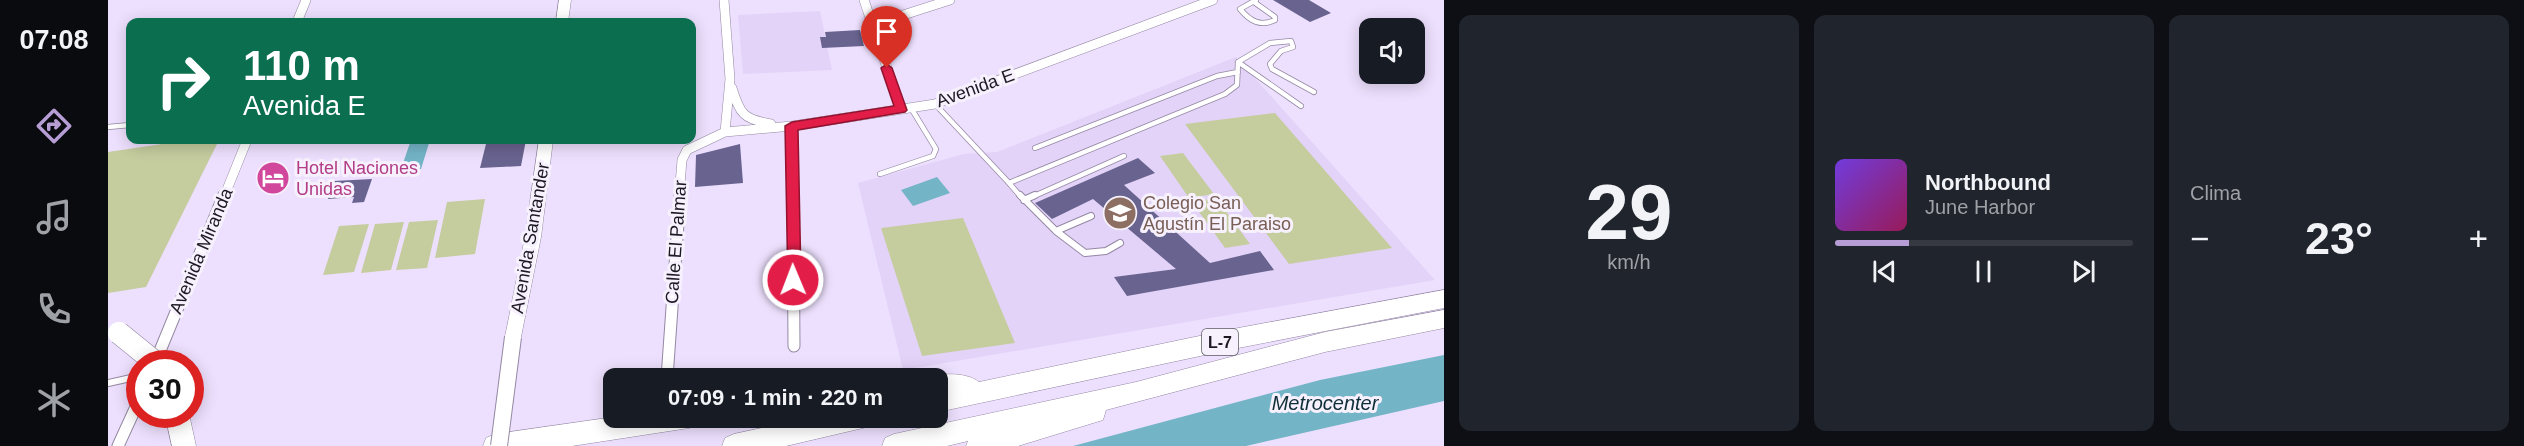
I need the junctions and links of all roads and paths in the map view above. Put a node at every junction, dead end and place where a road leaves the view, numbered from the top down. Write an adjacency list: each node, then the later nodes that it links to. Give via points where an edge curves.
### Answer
1 (306, 0): 8 (street)
2 (565, 0): 9 (street)
3 (724, 0): 13 (street)
4 (864, 0): 10 (street)
5 (950, 0): 10 (street)
6 (1213, 0): 15 (street, Avenida E)
7 (1255, 1): 7 (lane, via 1275,17 1275,20 1265,24 1248,18 1240,9)
8 (299, 18)
9 (563, 18)
10 (872, 26): 17 (street)
11 (1238, 62): 12 (lane); 14 (lane, via 1270,43 1291,41 1293,48 1276,55 1270,64 1272,69); 16 (lane)
12 (1238, 72): 24 (lane, via 1217,76); 27 (lane, via 1237,86 1225,94)
13 (730, 79): 19 (street, via 739,111 754,121); 21 (street)
14 (1314, 92)
15 (935, 104): 17 (street, Avenida E); 27 (lane)
16 (1301, 106)
17 (906, 109): 19 (street, Avenida E); 26 (lane, via 936,149 933,156)
18 (126, 125): 20 (lane)
19 (792, 126): 21 (street, Avenida E); 35 (street)
20 (108, 127)
21 (725, 132): 38 (street, Calle El Palmar, via 687,150 682,160)
22 (245, 144): 37 (street, Avenida Miranda)
23 (545, 144): 51 (street, Avenida Santander, bridge)
24 (1035, 148)
25 (1124, 156): 28 (lane)
26 (880, 174)
27 (1009, 183): 28 (lane)
28 (1024, 200): 30 (lane)
29 (1092, 216): 30 (lane)
30 (1056, 231): 31 (lane, via 1085,252 1106,251)
31 (1120, 243)
32 (1444, 299): 42 (highway, L-7)
33 (1444, 319): 43 (highway, L-7, via 1325,342)
34 (108, 330): 36 (highway, bridge, via 119,333)
35 (794, 346)
36 (139, 350)
37 (160, 350)
38 (668, 368)
39 (126, 379): 40 (lane)
40 (108, 383)
41 (948, 386): 42 (highway)
42 (997, 388): 44 (highway, L-7)
43 (1136, 393): 53 (highway, L-7); 54 (highway, via 1085,417)
44 (948, 399)
45 (126, 428): 49 (street)
46 (180, 428): 50 (highway)
47 (616, 428): 51 (highway)
48 (814, 428): 52 (highway)
49 (118, 446)
50 (184, 446)
51 (497, 446)
52 (734, 446)
53 (894, 446)
54 (978, 446)

